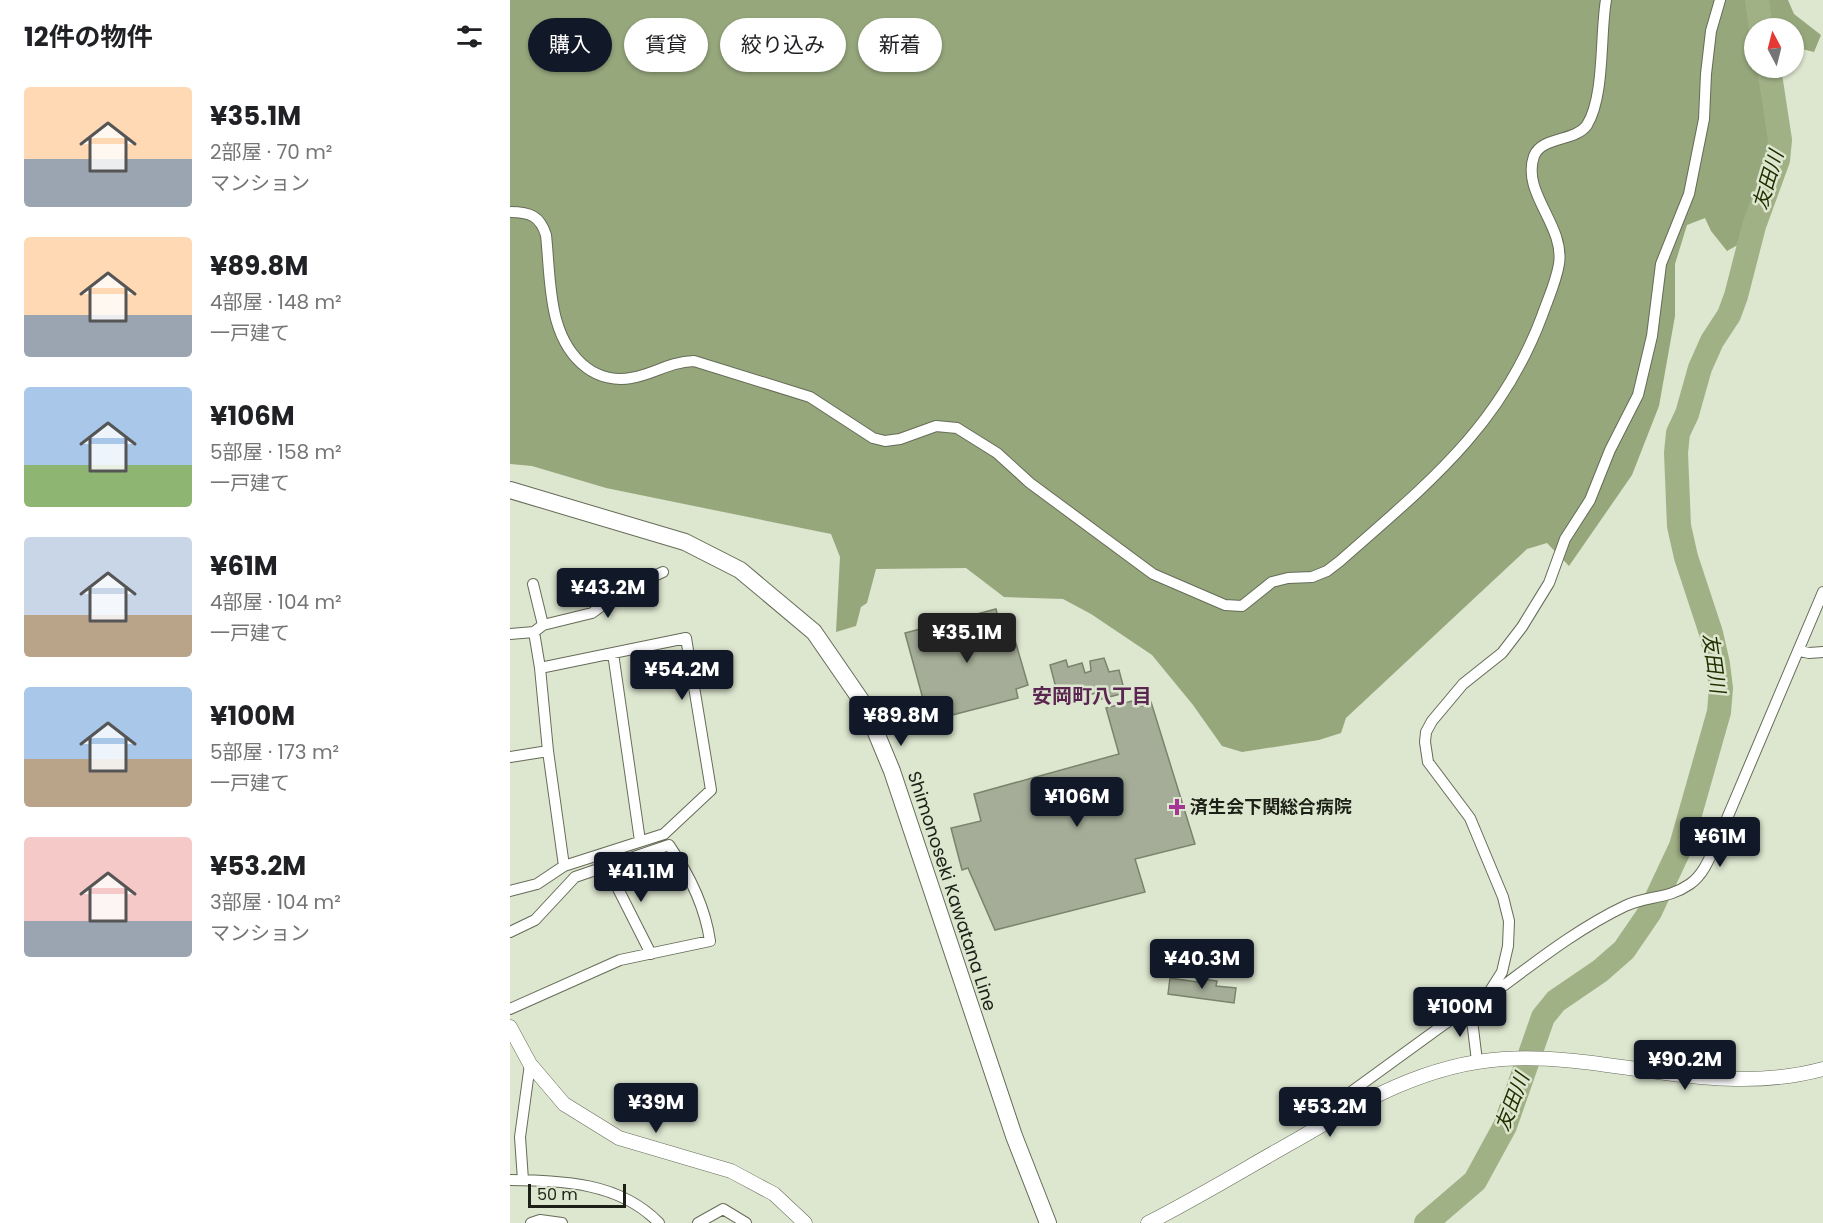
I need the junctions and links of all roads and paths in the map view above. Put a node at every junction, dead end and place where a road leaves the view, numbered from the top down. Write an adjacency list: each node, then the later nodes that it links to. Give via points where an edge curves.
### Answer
1 (1606, 0): 3 (street, via 1599,86 1586,126 1535,154 1534,187 1553,224 1559,263 1537,328 1499,402 1446,466 1340,561 1312,577 1272,582 1242,606 1226,605 1153,574 1030,483 997,453 957,428 936,426 892,440 873,438 810,397 693,362 676,362 631,378 614,379 592,372 561,339 542,224 526,212)
2 (1720, 0): 22 (street, via 1711,31 1704,119 1689,194 1661,264 1652,336 1638,395 1590,500 1565,539 1549,583 1522,627 1502,653 1463,684 1426,732 1428,762 1470,818 1507,913 1508,946 1502,972)
3 (510, 212)
4 (510, 490): 38 (main road, Shimonoseki Kawatana Line, via 685,542 740,570 814,632 866,706 892,771 1014,1136)
5 (663, 572): 8 (street, via 623,590 592,613)
6 (533, 584): 8 (street)
7 (1823, 592): 10 (street)
8 (538, 629): 9 (street); 13 (street)
9 (510, 634)
10 (1800, 651): 11 (street); 22 (street, via 1717,842 1692,882 1664,897 1627,905 1580,930 1503,986)
11 (1823, 652)
12 (613, 653): 13 (street); 16 (street); 16 (street, via 686,638 711,790 663,834)
13 (540, 668): 14 (street)
14 (548, 751): 15 (street); 18 (street)
15 (510, 757)
16 (640, 841): 18 (street)
17 (606, 865): 20 (street, via 575,877 535,920); 21 (street); 21 (street, via 669,845 688,872 710,941)
18 (564, 866): 19 (street, via 537,884)
19 (510, 891)
20 (510, 932)
21 (651, 954): 24 (street, via 620,960)
22 (1490, 991): 23 (street)
23 (1467, 1008): 26 (street); 29 (street, via 1333,1105)
24 (510, 1009)
25 (510, 1027): 27 (street)
26 (1477, 1061): 28 (street, via 1544,1059 1755,1080); 29 (street, via 1443,1068 1390,1087)
27 (530, 1065): 31 (street, via 520,1137); 37 (street, via 564,1104 619,1138 732,1171 774,1194)
28 (1823, 1069)
29 (1332, 1119): 39 (street)
30 (510, 1180): 31 (street)
31 (523, 1180): 34 (street, via 612,1191 644,1207)
32 (531, 1223): 33 (street)
33 (562, 1223)
34 (658, 1223)
35 (698, 1223): 36 (street, via 723,1209)
36 (746, 1223)
37 (806, 1223)
38 (1048, 1223)
39 (1148, 1223)

